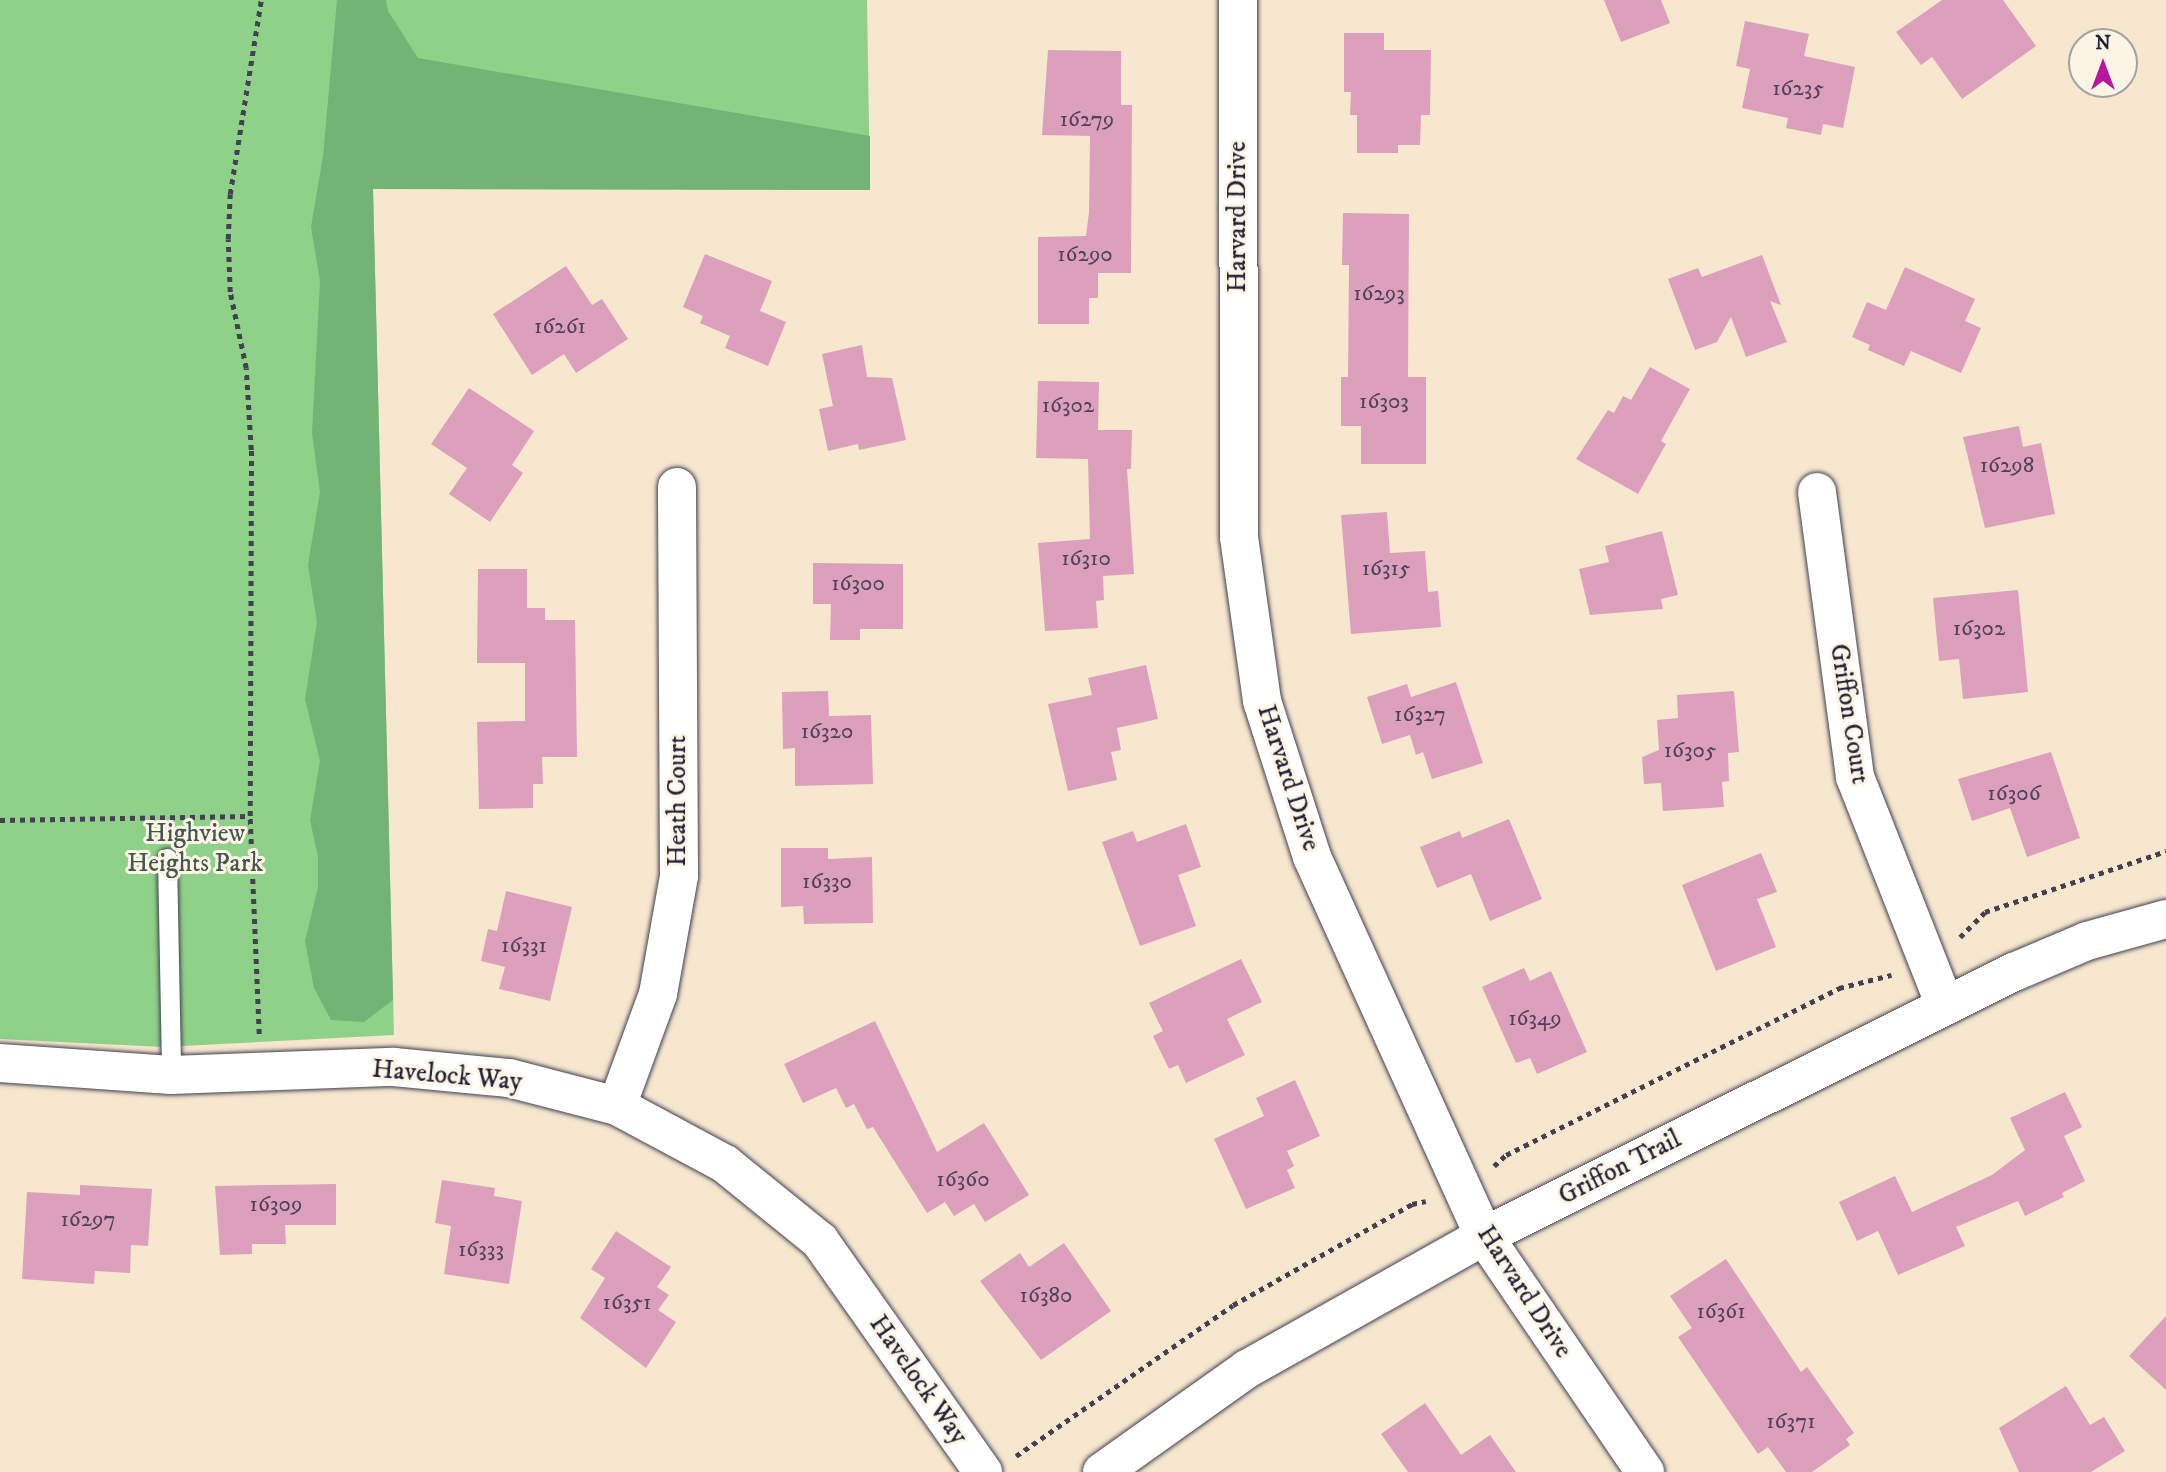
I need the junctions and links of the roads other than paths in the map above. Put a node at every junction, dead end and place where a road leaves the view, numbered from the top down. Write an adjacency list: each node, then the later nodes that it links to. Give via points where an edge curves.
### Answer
1 (1238, 0): 10 (street, Harvard Drive, via 1239,537 1262,701 1312,857)
2 (677, 487): 9 (street, Heath Court, via 679,876 658,994)
3 (1817, 492): 6 (street, Griffon Court, via 1855,777)
4 (167, 858): 8 (lane)
5 (2166, 919): 6 (street, Griffon Trail, via 2087,941)
6 (1945, 1006): 10 (street, Griffon Trail)
7 (0, 1063): 8 (street, Havelock Way)
8 (171, 1075): 9 (street, Havelock Way, via 394,1067 509,1078)
9 (617, 1106): 11 (street, Havelock Way, via 725,1164 820,1241)
10 (1484, 1236): 12 (street, Griffon Trail, via 1247,1369); 13 (street, Harvard Drive)
11 (993, 1468)
12 (1102, 1472)
13 (1645, 1472)

